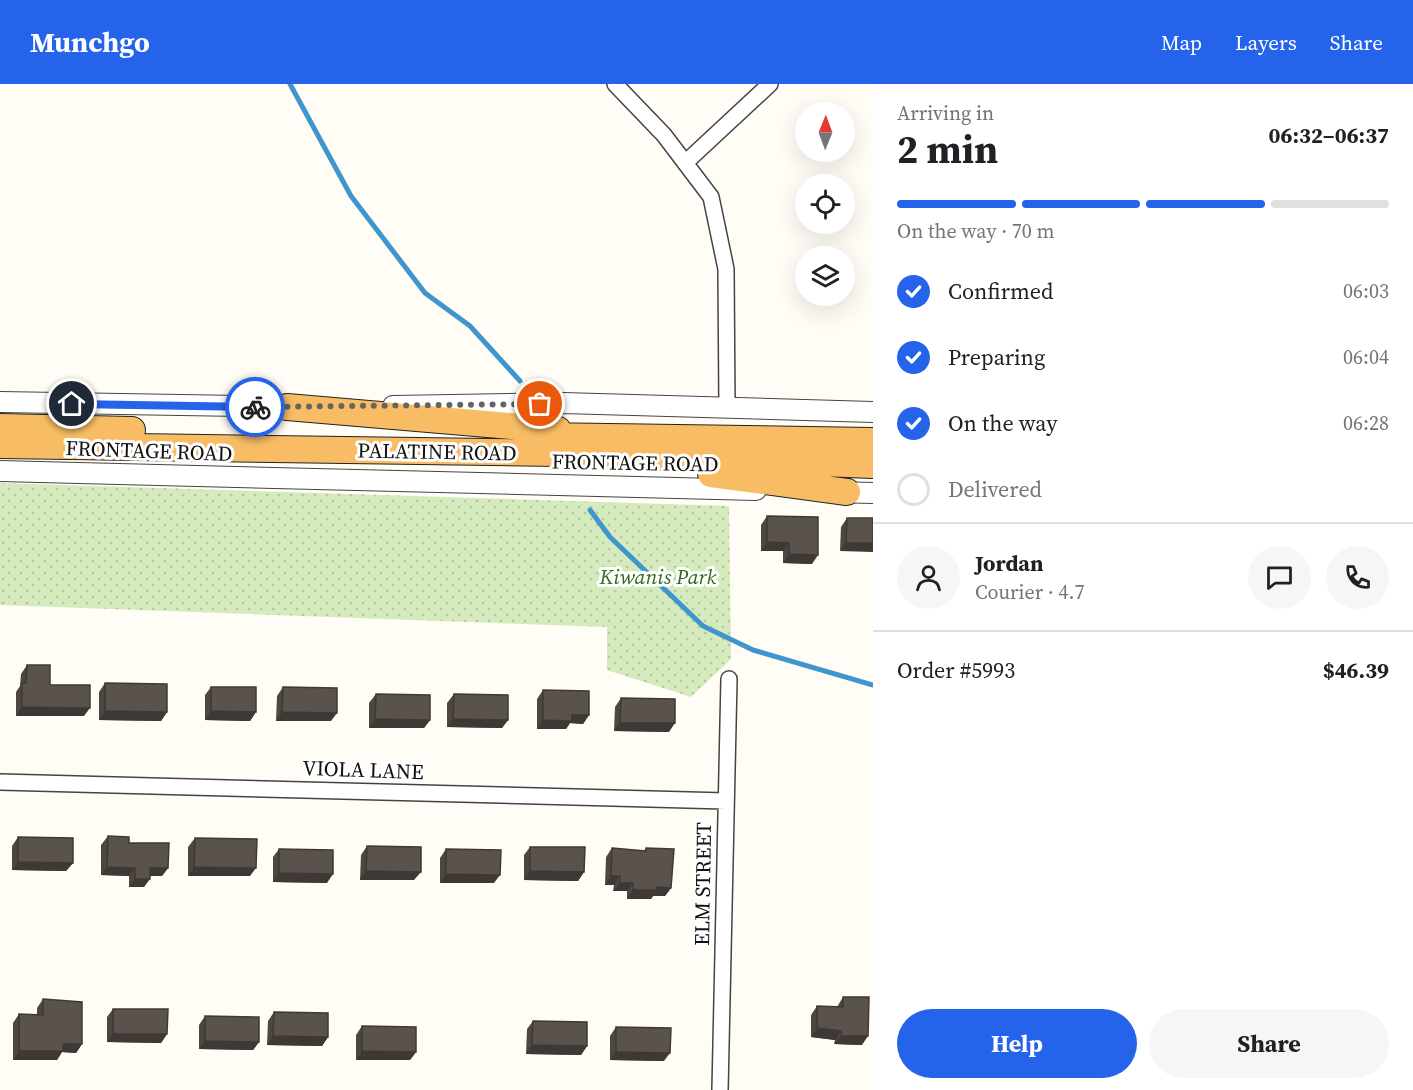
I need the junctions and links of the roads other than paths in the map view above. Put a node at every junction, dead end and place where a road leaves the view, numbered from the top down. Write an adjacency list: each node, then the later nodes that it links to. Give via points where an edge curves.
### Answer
1 (615, 84): 3 (street)
2 (770, 84): 3 (street)
3 (685, 163): 6 (street, via 711,197 726,269)
4 (0, 402): 5 (street)
5 (287, 407): 6 (street, via 563,403); 9 (highway)
6 (727, 409): 7 (street)
7 (873, 412)
8 (0, 427): 9 (highway, PALATINE ROAD)
9 (636, 437): 10 (highway, PALATINE ROAD)
10 (873, 441)
11 (0, 445): 12 (highway, PALATINE ROAD)
12 (559, 453): 13 (highway, PALATINE ROAD); 15 (highway)
13 (873, 465)
14 (0, 471): 15 (street, FRONTAGE ROAD)
15 (847, 492): 16 (street, FRONTAGE ROAD)
16 (873, 493)
17 (729, 679): 19 (street, ELM STREET)
18 (0, 782): 19 (street, VIOLA LANE)
19 (726, 801): 20 (street, ELM STREET)
20 (720, 1090)

